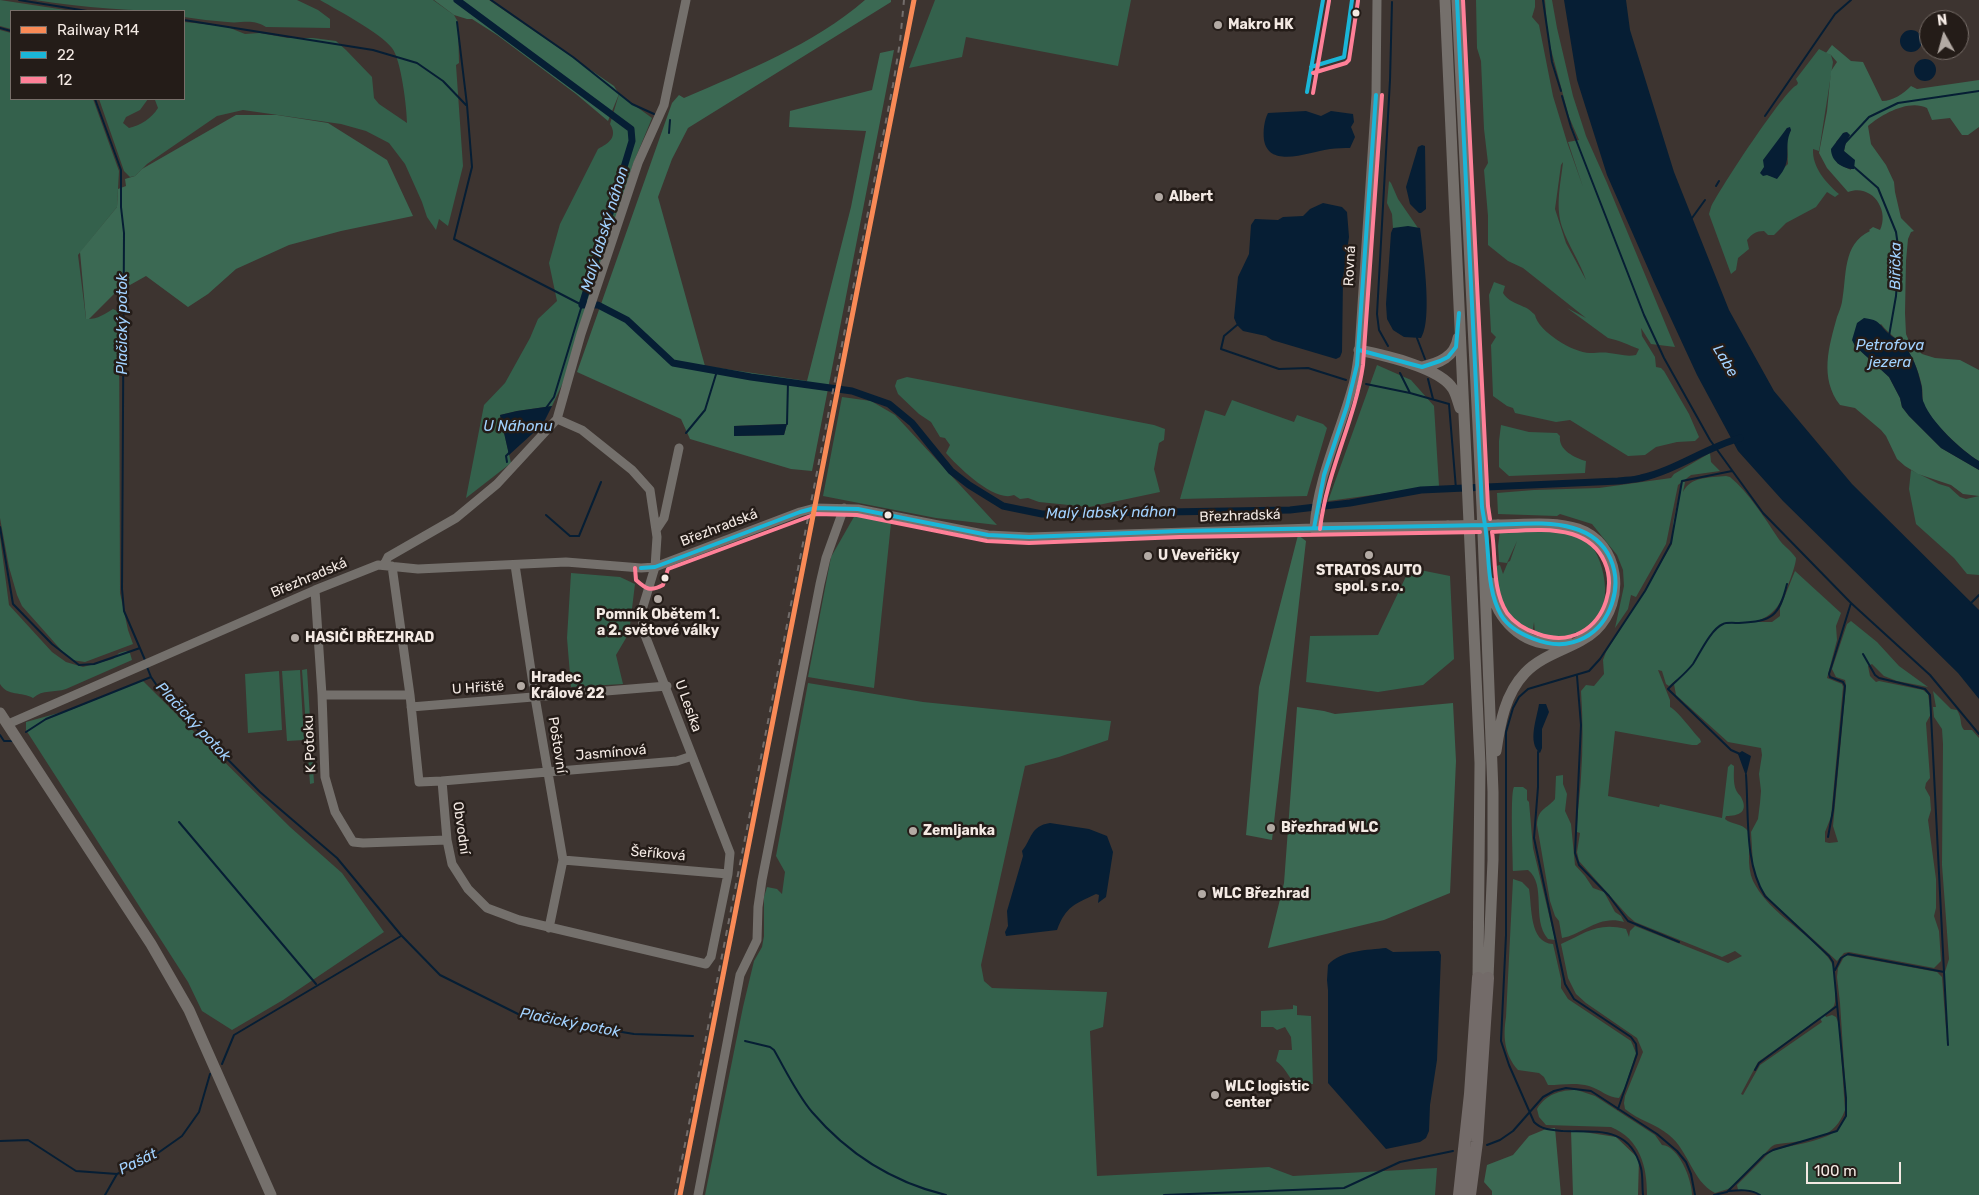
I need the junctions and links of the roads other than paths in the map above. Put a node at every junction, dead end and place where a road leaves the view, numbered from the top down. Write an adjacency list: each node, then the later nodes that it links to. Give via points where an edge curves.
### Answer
1 (686, 0): 8 (street, via 664,105 638,163 581,334)
2 (1377, 0): 6 (street, Rovná, via 1376,95)
3 (1445, 0): 5 (main road)
4 (1457, 0): 11 (main road)
5 (1459, 295): 7 (main road, via 1456,347 1448,357); 9 (main road)
6 (1359, 350): 7 (main road); 13 (street, Rovná, via 1353,387 1329,456)
7 (1424, 366): 9 (main road, via 1454,390)
8 (558, 419): 14 (street, via 582,430 632,470 650,490); 15 (street, via 497,484 456,518 388,557)
9 (1466, 440): 35 (main road, via 1480,764)
10 (679, 448): 14 (street, via 664,518)
11 (1482, 507): 19 (main road, via 1491,591 1498,610 1507,623 1528,639 1549,644); 30 (main road)
12 (844, 508): 13 (street, Březhradská, via 988,536); 17 (street, Březhradská, via 814,508 800,512); 37 (street, via 820,584 762,880 756,946 740,975)
13 (1314, 528): 19 (main road, bridge, via 1567,526 1590,534 1606,552 1616,583 1607,617 1585,639)
14 (656, 530): 17 (street, U Lesíka)
15 (388, 565): 16 (street, Březhradská, via 418,569); 18 (street, Březhradská, via 363,570); 21 (street)
16 (515, 565): 17 (street, Březhradská, via 566,562); 23 (street, Poštovní)
17 (655, 568): 20 (street, U Lesíka, via 642,610 642,621)
18 (315, 590): 22 (street, K Potoku); 26 (street, Březhradská)
19 (1573, 643): 30 (main road, via 1549,655 1525,673 1513,689 1500,728)
20 (667, 686): 23 (street, U Hřiště); 27 (street, U Lesíka)
21 (410, 695): 22 (street, K Potoku); 24 (street)
22 (322, 696): 31 (street, K Potoku, via 325,778 335,812 353,842)
23 (535, 697): 24 (street, U Hřiště); 28 (street, Poštovní)
24 (411, 706): 29 (street, via 419,782)
25 (0, 713): 26 (main road)
26 (8, 724): 36 (main road, via 152,944 189,1010)
27 (692, 756): 28 (street, Jasmínová, via 677,761); 33 (street, U Lesíka, via 730,853)
28 (548, 772): 29 (street, Jasmínová); 32 (street, Poštovní)
29 (442, 781): 31 (street, Obvodní)
30 (1492, 792): 35 (main road, via 1493,860)
31 (447, 840): 34 (street, Obvodní, via 452,864 468,888 488,908)
32 (563, 860): 33 (street, Šeříková); 34 (street, Poštovní)
33 (728, 874): 34 (street, Obvodní, via 711,958 706,964)
34 (549, 928)
35 (1483, 978): 38 (highway); 39 (highway, via 1476,1142)
36 (271, 1195)
37 (698, 1195)
38 (1459, 1195)
39 (1470, 1195)

